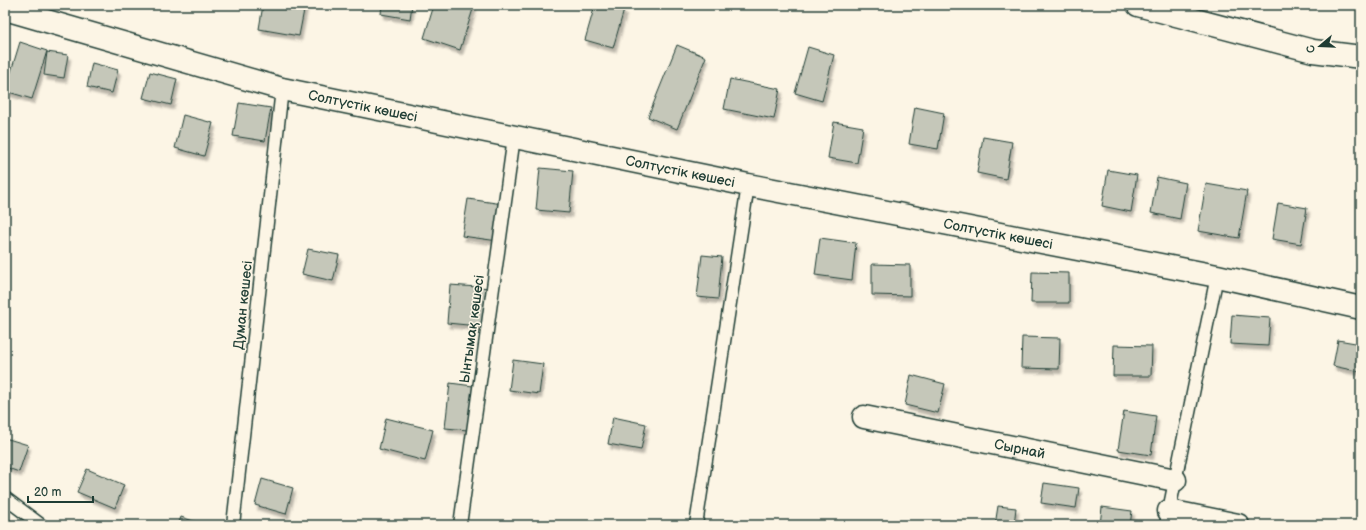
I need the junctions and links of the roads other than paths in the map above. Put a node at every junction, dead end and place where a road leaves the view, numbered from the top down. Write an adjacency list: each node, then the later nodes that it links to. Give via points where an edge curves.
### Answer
1 (1138, 5): 3 (street, via 1313,51)
2 (5, 9): 4 (street, Солтүстік көшесі)
3 (1361, 57)
4 (282, 88): 5 (street, Солтүстік көшесі); 14 (lane, Думан көшесі)
5 (514, 137): 6 (street, Солтүстік көшесі); 15 (lane, Ынтымақ көшесі)
6 (748, 185): 7 (street, Солтүстік көшесі); 16 (lane)
7 (1217, 276): 8 (street, Солтүстік көшесі); 10 (lane)
8 (1361, 308)
9 (864, 417): 10 (street, Сырнай)
10 (1175, 480): 12 (lane)
11 (5, 498): 13 (lane)
12 (1168, 518): 17 (street)
13 (42, 525)
14 (233, 525)
15 (460, 525)
16 (696, 525)
17 (1238, 525)

